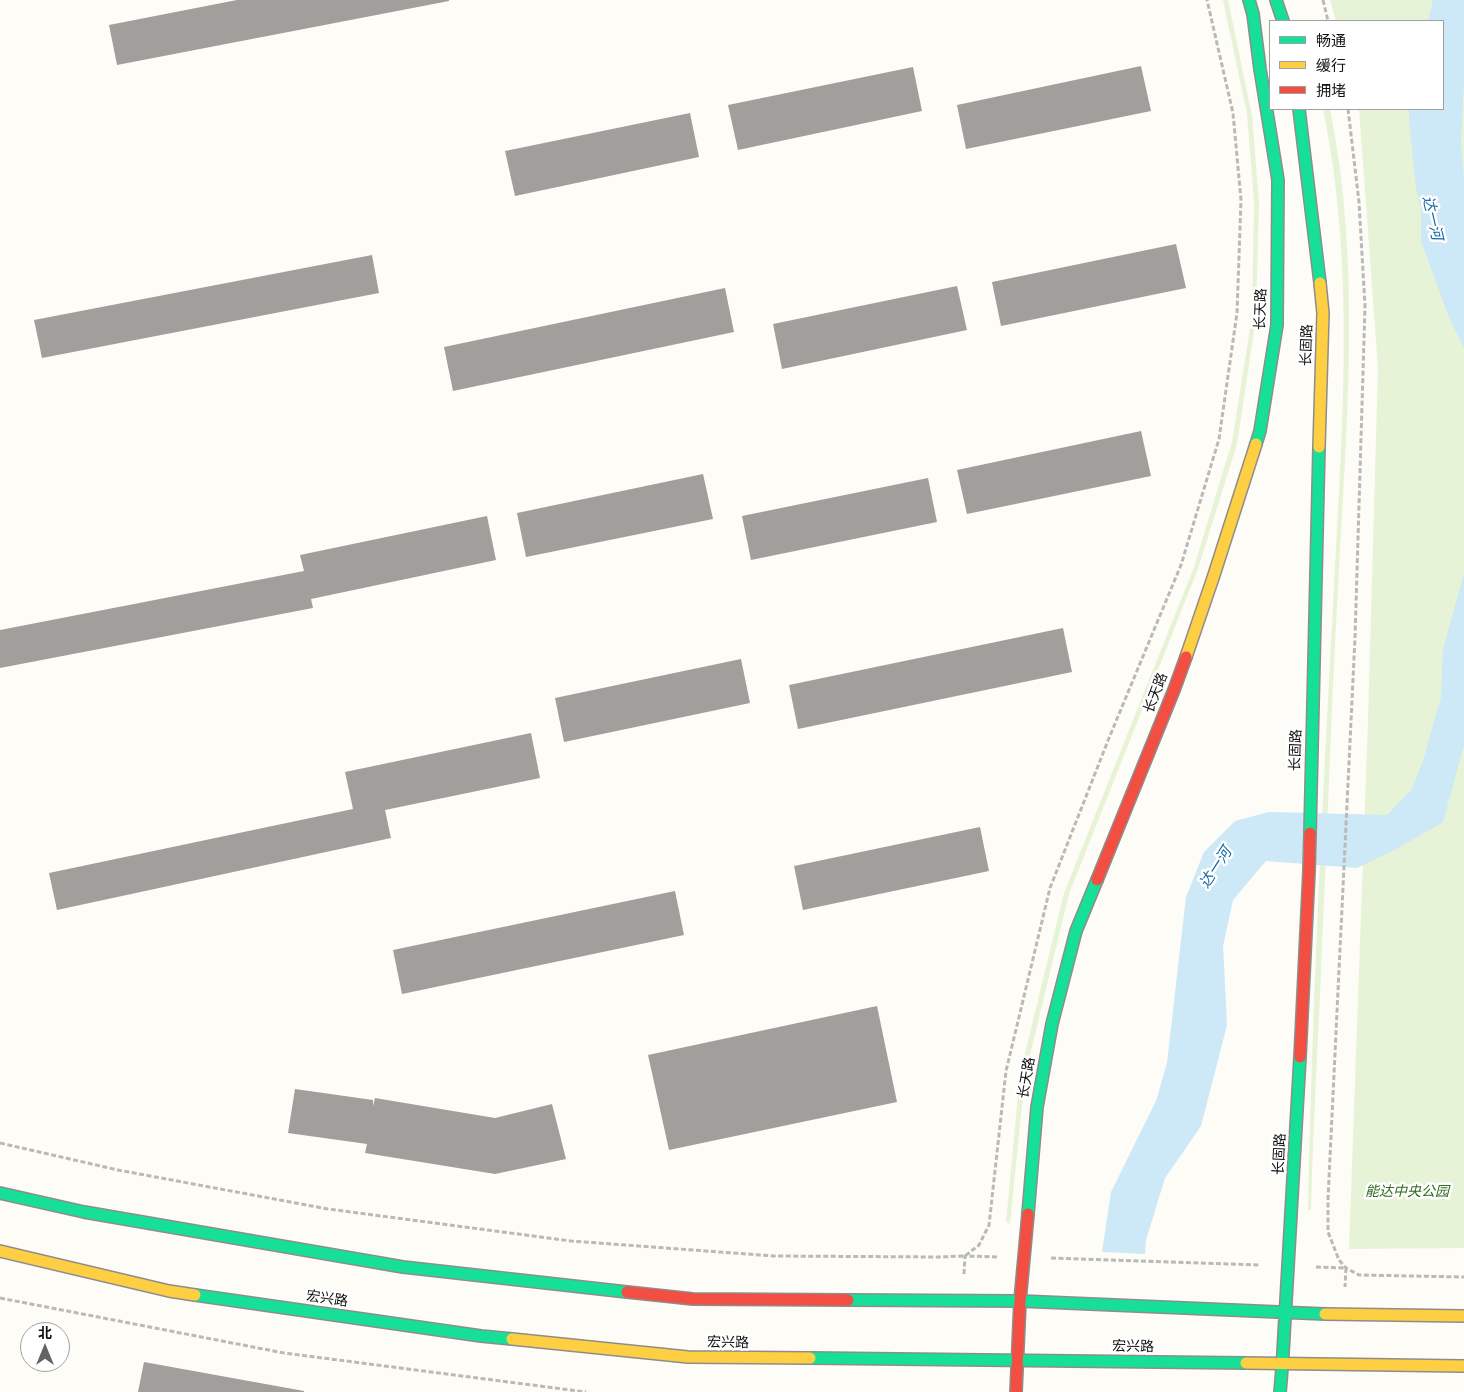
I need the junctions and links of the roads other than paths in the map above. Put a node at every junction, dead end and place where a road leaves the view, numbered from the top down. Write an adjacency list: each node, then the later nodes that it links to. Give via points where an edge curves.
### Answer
1 (1249, 0): 7 (main road, 长天路, via 1278,180 1277,325 1260,431 1174,690 1076,931 1052,1024 1037,1107)
2 (1276, 0): 3 (main road)
3 (1283, 20)
4 (1299, 110): 8 (main road, 长固路, via 1323,312 1309,872)
5 (0, 1193): 7 (main road, via 84,1212 403,1267 693,1299)
6 (0, 1251): 10 (main road, 宏兴路, via 169,1292 481,1336 688,1357)
7 (1020, 1301): 8 (main road); 10 (main road, 长天路)
8 (1285, 1313): 9 (main road); 11 (main road, 长固路)
9 (1464, 1316)
10 (1017, 1361): 11 (main road, 宏兴路); 13 (main road, 长天路)
11 (1283, 1364): 12 (main road, 宏兴路); 14 (main road, 长固路)
12 (1464, 1366)
13 (1016, 1392)
14 (1280, 1392)

